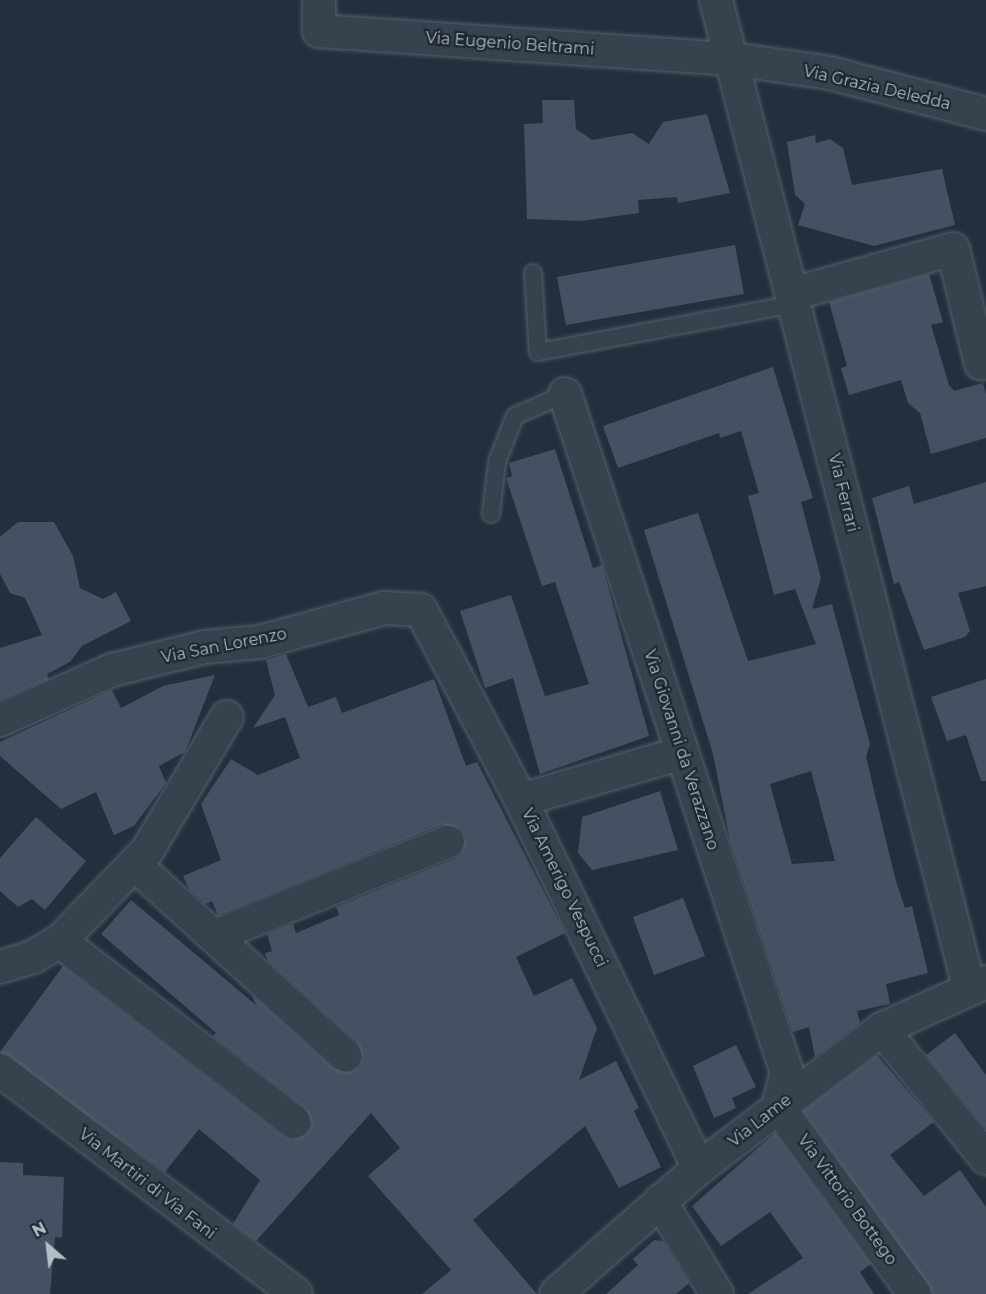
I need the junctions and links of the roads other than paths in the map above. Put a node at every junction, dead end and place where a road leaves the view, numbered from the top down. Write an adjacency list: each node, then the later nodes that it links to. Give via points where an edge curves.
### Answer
1 (319, 0): 3 (street, Via Eugenio Beltrami, via 319,31)
2 (716, 0): 3 (street, Via Ferrari)
3 (732, 59): 4 (street, Via Grazia Deledda, via 830,73); 6 (street, Via Ferrari)
4 (986, 114)
5 (533, 273): 6 (lane, via 538,352)
6 (793, 299): 7 (street, via 953,249); 20 (street, Via Ferrari)
7 (981, 364)
8 (565, 394): 9 (lane, via 515,416 497,462); 13 (street, Via Giovanni da Verazzano)
9 (491, 514)
10 (421, 610): 12 (street, Via San Lorenzo, via 384,608 260,642 205,647 132,665); 14 (street, Via Amerigo Vespucci)
11 (227, 717): 16 (street)
12 (0, 720)
13 (682, 753): 14 (street); 24 (street, Via Giovanni da Verazzano, via 787,1073)
14 (521, 800): 27 (street, Via Amerigo Vespucci)
15 (448, 842): 17 (street)
16 (134, 864): 17 (street); 18 (street)
17 (214, 936): 22 (street)
18 (60, 940): 19 (street, via 33,957); 25 (street)
19 (0, 967)
20 (977, 984): 21 (street, Via Lame)
21 (882, 1029): 24 (street, Via Lame); 26 (street)
22 (345, 1055)
23 (0, 1070): 29 (street, Via Martiri di Via Fani)
24 (778, 1107): 27 (street, Via Lame); 32 (street, Via Vittorio Bottego)
25 (294, 1122)
26 (986, 1158)
27 (699, 1168): 28 (street, Via Lame)
28 (660, 1201): 30 (street, Via Lame); 31 (street)
29 (296, 1294)
30 (556, 1294)
31 (717, 1294)
32 (915, 1294)

